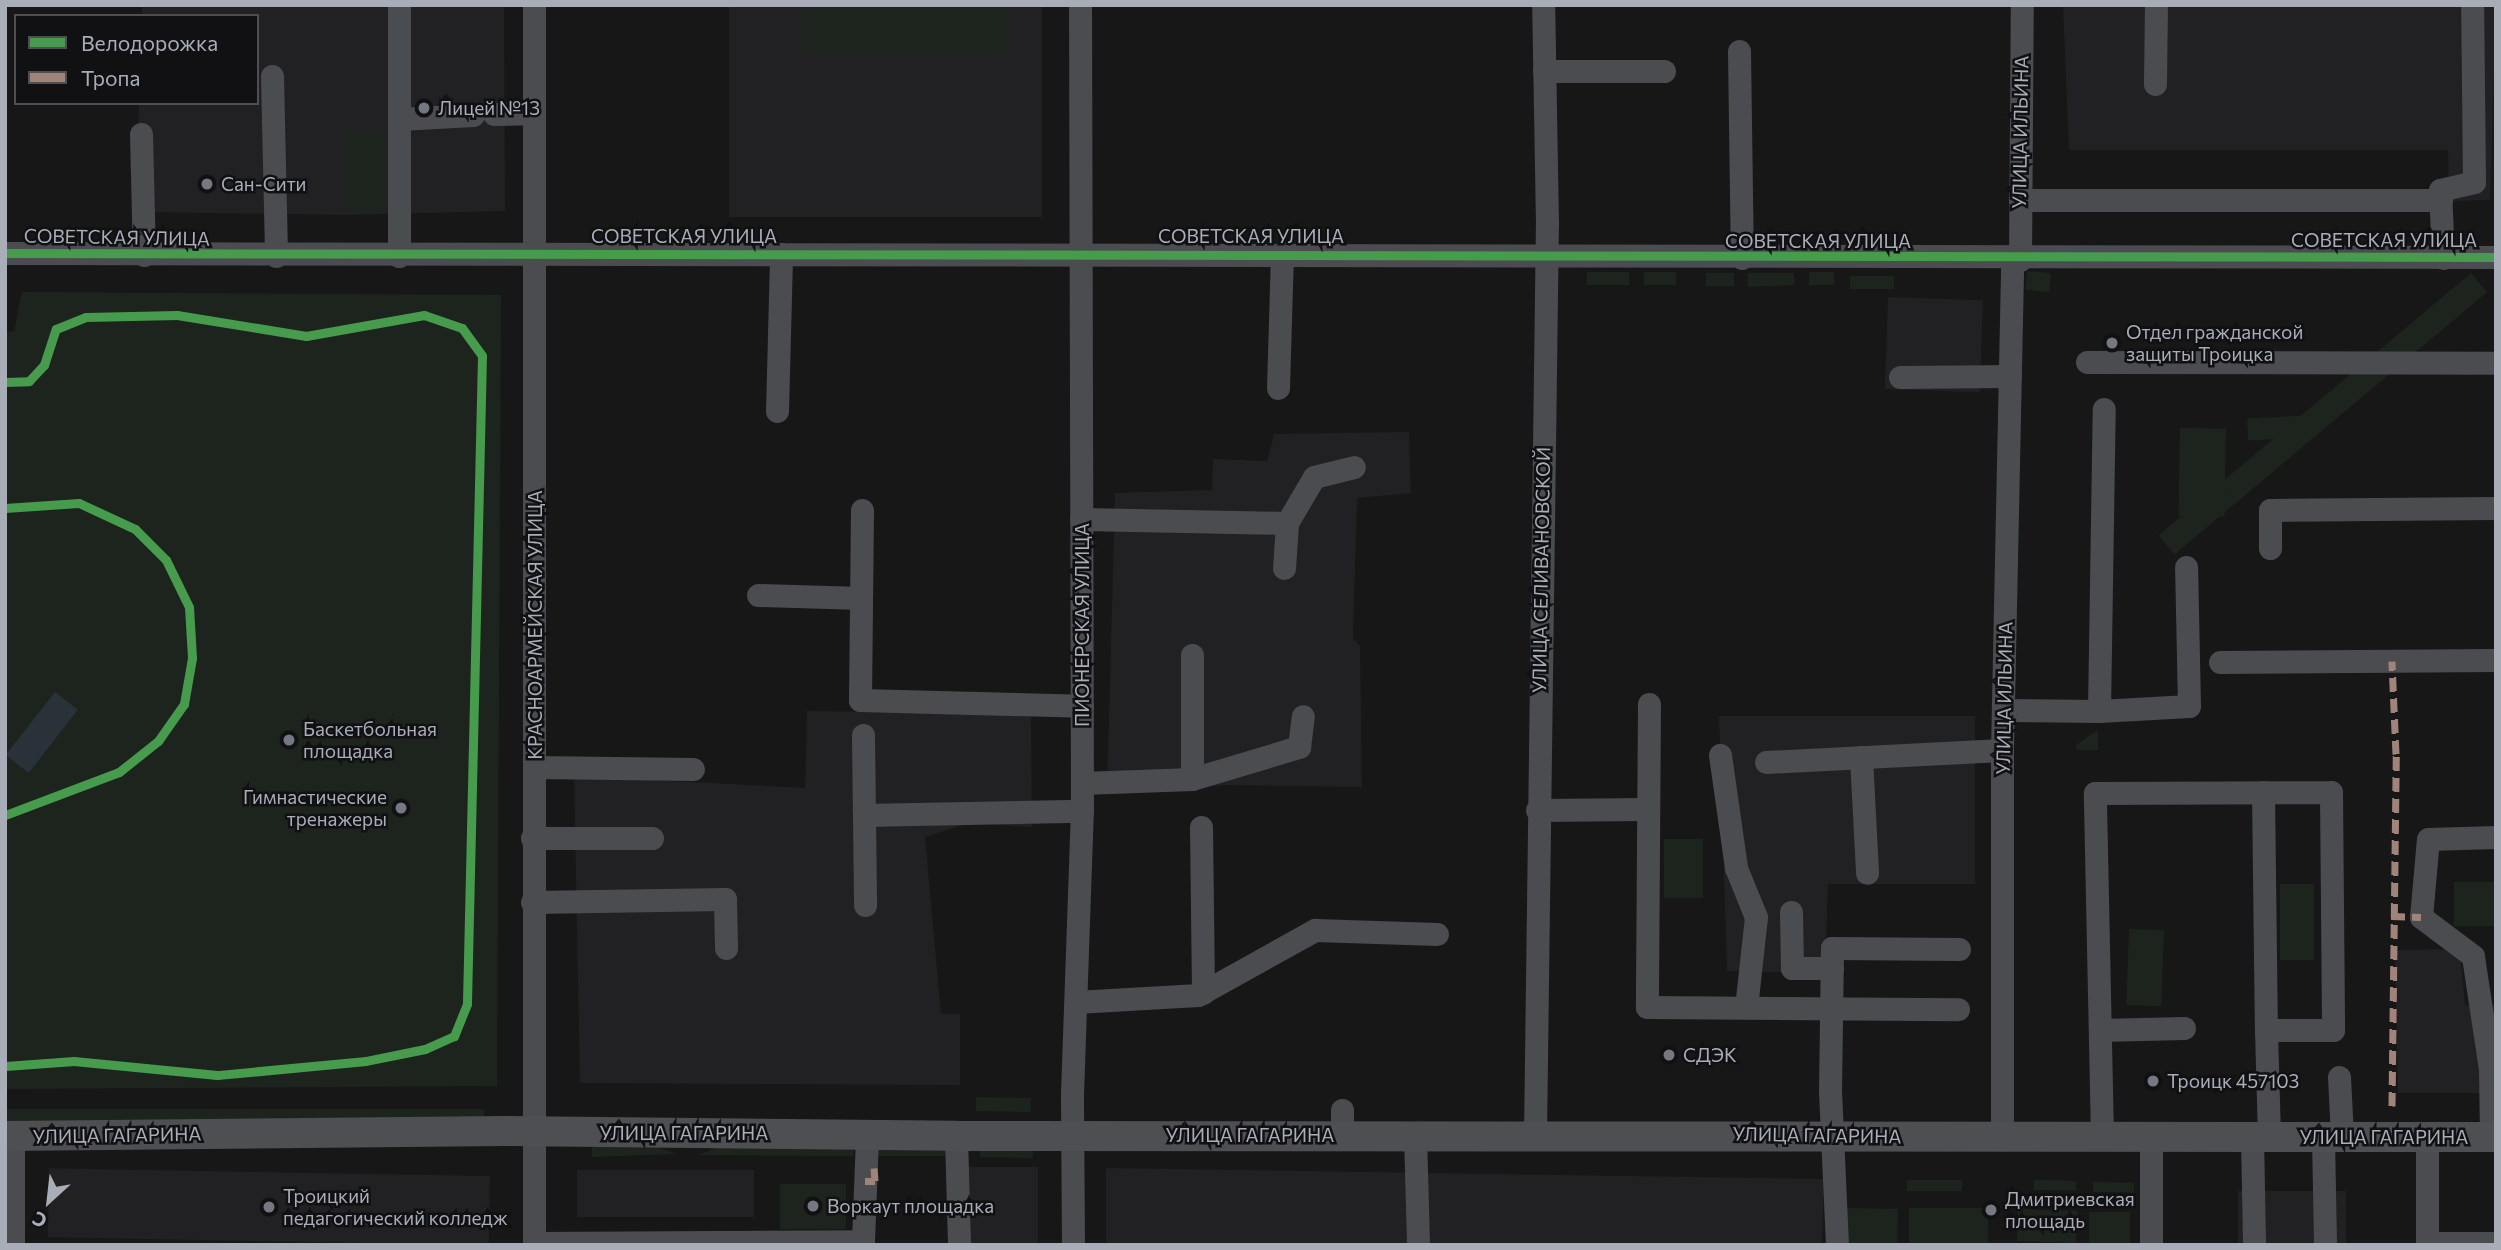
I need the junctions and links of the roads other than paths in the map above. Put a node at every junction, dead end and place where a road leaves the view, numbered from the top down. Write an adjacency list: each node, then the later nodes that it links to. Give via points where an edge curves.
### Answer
1 (399, 5): 14 (street)
2 (534, 5): 13 (street, КРАСНОАРМЕЙСКАЯ УЛИЦА)
3 (1080, 5): 22 (street, ПИОНЕРСКАЯ УЛИЦА)
4 (1543, 5): 9 (street, УЛИЦА СЕЛИВАНОВСКОЙ)
5 (2156, 5): 12 (street)
6 (2472, 5): 17 (street, via 2474,182 2440,190)
7 (2025, 11): 16 (street, УЛИЦА ИЛЬИНА)
8 (1739, 51): 28 (street)
9 (1544, 71): 10 (street); 26 (street, УЛИЦА СЕЛИВАНОВСКОЙ)
10 (1664, 71)
11 (272, 76): 24 (street)
12 (2155, 84)
13 (533, 113): 14 (street); 20 (street, КРАСНОАРМЕЙСКАЯ УЛИЦА)
14 (399, 119): 25 (street)
15 (141, 134): 23 (street)
16 (2020, 200): 17 (street); 30 (street, УЛИЦА ИЛЬИНА)
17 (2441, 201): 29 (street)
18 (5, 253): 23 (street, СОВЕТСКАЯ УЛИЦА)
19 (1282, 253): 22 (street, СОВЕТСКАЯ УЛИЦА); 26 (street, СОВЕТСКАЯ УЛИЦА); 35 (street)
20 (537, 254): 21 (street, СОВЕТСКАЯ УЛИЦА); 25 (street, СОВЕТСКАЯ УЛИЦА); 61 (street, КРАСНОАРМЕЙСКАЯ УЛИЦА)
21 (781, 254): 22 (street, СОВЕТСКАЯ УЛИЦА); 37 (street)
22 (1081, 254): 41 (street, ПИОНЕРСКАЯ УЛИЦА)
23 (144, 255): 24 (street, СОВЕТСКАЯ УЛИЦА)
24 (276, 256): 25 (street, СОВЕТСКАЯ УЛИЦА)
25 (400, 256)
26 (1547, 257): 28 (street, СОВЕТСКАЯ УЛИЦА); 67 (street, УЛИЦА СЕЛИВАНОВСКОЙ)
27 (2496, 257): 29 (street, СОВЕТСКАЯ УЛИЦА)
28 (1742, 258): 30 (street, СОВЕТСКАЯ УЛИЦА)
29 (2443, 258): 30 (street, СОВЕТСКАЯ УЛИЦА)
30 (2016, 260): 33 (street, УЛИЦА ИЛЬИНА)
31 (2087, 362): 32 (street)
32 (2496, 363)
33 (2010, 376): 34 (street); 53 (street, УЛИЦА ИЛЬИНА)
34 (1900, 377)
35 (1278, 388)
36 (2104, 409): 54 (street)
37 (777, 411)
38 (1354, 467): 42 (street, via 1314,477)
39 (2496, 508): 43 (street, via 2270,510)
40 (862, 510): 47 (street)
41 (1081, 519): 42 (street); 52 (street, ПИОНЕРСКАЯ УЛИЦА)
42 (1287, 523): 44 (street)
43 (2270, 548)
44 (1284, 568)
45 (2186, 568): 54 (street, via 2189,706)
46 (758, 595): 47 (street)
47 (861, 598): 52 (street, via 860,700)
48 (1192, 655): 63 (street)
49 (2496, 660): 50 (street)
50 (2220, 662)
51 (1649, 704): 66 (street)
52 (1082, 706): 64 (street, ПИОНЕРСКАЯ УЛИЦА)
53 (2003, 710): 54 (street); 57 (street, УЛИЦА ИЛЬИНА)
54 (2099, 711)
55 (1303, 716): 63 (street, via 1299,747)
56 (863, 734): 69 (street)
57 (2002, 750): 59 (street); 100 (street, УЛИЦА ИЛЬИНА)
58 (1720, 755): 85 (street, via 1736,868 1756,917)
59 (1861, 757): 60 (street); 74 (street)
60 (1766, 762)
61 (535, 767): 62 (street); 72 (street, КРАСНОАРМЕЙСКАЯ УЛИЦА)
62 (692, 769)
63 (1192, 779): 64 (street)
64 (1082, 783): 68 (street, ПИОНЕРСКАЯ УЛИЦА)
65 (2263, 792): 89 (street, via 2095,793); 90 (street); 90 (street, via 2331,792 2333,1030)
66 (1648, 809): 67 (street); 85 (street, via 1647,1007)
67 (1537, 810): 96 (street, УЛИЦА СЕЛИВАНОВСКОЙ)
68 (1082, 811): 69 (street); 84 (street, ПИОНЕРСКАЯ УЛИЦА)
69 (864, 815): 76 (street)
70 (1201, 827): 82 (street)
71 (2496, 837): 83 (street, via 2428,839 2421,916 2473,956)
72 (532, 838): 73 (street); 75 (street, КРАСНОАРМЕЙСКАЯ УЛИЦА)
73 (652, 838)
74 (1867, 873)
75 (532, 902): 79 (street, via 725,899); 92 (street, КРАСНОАРМЕЙСКАЯ УЛИЦА)
76 (865, 905)
77 (1791, 912): 81 (street, via 1792,968)
78 (1437, 934): 82 (street, via 1315,930)
79 (726, 948)
80 (1959, 949): 81 (street, via 1832,948)
81 (1832, 968): 86 (street)
82 (1203, 993): 84 (street, via 1178,999)
83 (2489, 999): 105 (street)
84 (1076, 1002): 94 (street, ПИОНЕРСКАЯ УЛИЦА)
85 (1746, 1007): 86 (street)
86 (1832, 1008): 87 (street); 99 (street)
87 (1958, 1009)
88 (2184, 1028): 89 (street)
89 (2100, 1030): 101 (street)
90 (2266, 1030): 103 (street)
91 (2339, 1077): 106 (street)
92 (534, 1132): 93 (main road, УЛИЦА ГАГАРИНА); 97 (main road, УЛИЦА ГАГАРИНА); 109 (street, КРАСНОАРМЕЙСКАЯ УЛИЦА)
93 (867, 1135): 98 (main road, УЛИЦА ГАГАРИНА); 107 (street, via 863,1241)
94 (1074, 1135): 95 (main road, УЛИЦА ГАГАРИНА, via 1342,1122); 98 (main road, УЛИЦА ГАГАРИНА); 113 (street, ПИОНЕРСКАЯ УЛИЦА)
95 (1415, 1135): 96 (main road, УЛИЦА ГАГАРИНА); 114 (street)
96 (1535, 1135): 99 (main road, УЛИЦА ГАГАРИНА)
97 (9, 1136): 111 (street)
98 (956, 1136): 112 (street)
99 (1833, 1136): 100 (main road, УЛИЦА ГАГАРИНА); 115 (street)
100 (2002, 1137): 101 (main road, УЛИЦА ГАГАРИНА)
101 (2102, 1137): 102 (main road, УЛИЦА ГАГАРИНА)
102 (2151, 1137): 103 (main road, УЛИЦА ГАГАРИНА); 116 (street)
103 (2260, 1137): 106 (main road, УЛИЦА ГАГАРИНА); 117 (street)
104 (2427, 1137): 105 (main road, УЛИЦА ГАГАРИНА); 106 (main road, УЛИЦА ГАГАРИНА); 110 (street)
105 (2493, 1137)
106 (2332, 1138): 118 (street)
107 (854, 1243): 109 (street)
108 (2496, 1243): 110 (street)
109 (534, 1244)
110 (2427, 1244)
111 (13, 1245)
112 (958, 1245)
113 (1073, 1245)
114 (1418, 1245)
115 (1837, 1245)
116 (2151, 1245)
117 (2254, 1245)
118 (2325, 1245)

